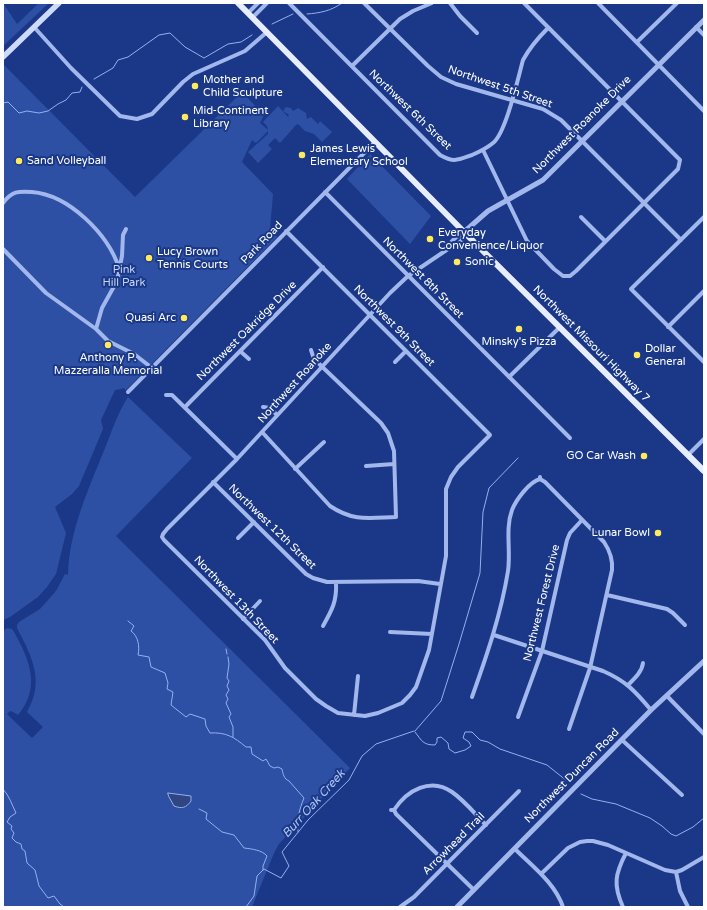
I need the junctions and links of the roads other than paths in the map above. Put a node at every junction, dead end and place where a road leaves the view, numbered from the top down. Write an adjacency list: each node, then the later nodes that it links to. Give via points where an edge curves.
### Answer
1 (59, 3): 14 (main road)
2 (238, 3): 12 (main road, Northwest Missouri Highway 7)
3 (258, 3): 12 (street)
4 (266, 3): 12 (street)
5 (289, 3): 24 (street, Northwest 6th Street)
6 (364, 3): 17 (street, Northwest 5th Street)
7 (432, 3): 17 (street, via 400,19)
8 (450, 3): 19 (street)
9 (524, 3): 16 (street)
10 (598, 3): 21 (street)
11 (673, 4): 21 (street)
12 (250, 15): 18 (main road, Northwest Missouri Highway 7)
13 (704, 20): 15 (street, Northwest Roanoke Drive)
14 (34, 27): 18 (street, via 120,116 137,119 152,114 193,74 245,51); 22 (main road)
15 (696, 27): 20 (street); 23 (street, Northwest Roanoke Drive)
16 (548, 28): 25 (street, Northwest 6th Street, via 528,50); 26 (street)
17 (390, 29): 24 (street); 25 (street, Northwest 5th Street, via 441,77 456,84)
18 (267, 32): 29 (main road, Northwest Missouri Highway 7)
19 (477, 33)
20 (704, 35)
21 (637, 42): 23 (street)
22 (3, 57)
23 (659, 64): 26 (street, Northwest Roanoke Drive); 27 (street)
24 (352, 66): 30 (street, Northwest 6th Street, via 440,155 456,161)
25 (512, 100): 28 (street, Northwest 5th Street, via 552,114); 30 (street, Northwest 6th Street, via 502,132 494,143)
26 (621, 101): 28 (street, Northwest Roanoke Drive); 34 (street, via 680,160 678,168)
27 (704, 111)
28 (582, 140): 32 (street, Northwest Roanoke Drive, via 543,180); 34 (street, Northwest 5th Street)
29 (375, 142): 31 (street, Park Road); 39 (main road, Northwest Missouri Highway 7)
30 (483, 150): 32 (street)
31 (325, 192): 38 (street, Park Road); 45 (street, Northwest 8th Street)
32 (507, 200): 39 (street, Northwest Roanoke Drive, via 488,211); 41 (street, via 527,241 563,276 570,276)
33 (3, 203): 44 (street, via 9,196 20,191 37,192 69,205 102,237 115,256)
34 (644, 203): 40 (street, Northwest 5th Street); 41 (street)
35 (581, 217): 41 (street)
36 (704, 217): 40 (street)
37 (126, 229): 44 (street)
38 (286, 231): 43 (street, Northwest 9th Street); 58 (street, Park Road)
39 (464, 232): 45 (street, Northwest Roanoke, via 462,240 457,245); 48 (main road, Northwest Missouri Highway 7)
40 (681, 240): 49 (street, via 631,289)
41 (605, 241)
42 (3, 249): 50 (street, via 46,293)
43 (323, 267): 47 (street, Northwest 9th Street); 52 (street, Northwest Oakridge Drive)
44 (119, 268): 50 (street, via 117,281 102,308)
45 (408, 276): 47 (street, Northwest Roanoke); 59 (street, Northwest 8th Street)
46 (704, 291): 49 (street)
47 (370, 314): 53 (street, Northwest 9th Street); 57 (street, Northwest Roanoke)
48 (560, 327): 59 (street); 70 (main road, Northwest Missouri Highway 7)
49 (668, 327): 56 (street)
50 (96, 329): 58 (street, via 108,341 134,354)
51 (311, 350): 57 (street, via 314,359)
52 (240, 351): 54 (street); 62 (street, Northwest Oakridge Drive)
53 (406, 351): 55 (street); 66 (street, Northwest 9th Street)
54 (249, 359)
55 (395, 362)
56 (704, 362)
57 (322, 366): 64 (street, Northwest Roanoke); 72 (street, via 385,428 394,450)
58 (152, 368): 60 (street, Park Road)
59 (509, 377): 67 (street, Northwest 8th Street)
60 (128, 392)
61 (166, 395): 62 (street, via 172,395)
62 (184, 407): 71 (street)
63 (263, 407): 64 (street, via 270,408)
64 (277, 415): 65 (street, Northwest Roanoke)
65 (262, 432): 71 (street, Northwest Roanoke); 74 (street)
66 (490, 434): 82 (street, Northwest 13th Street, via 458,467 446,490 446,556)
67 (570, 438)
68 (704, 438): 70 (street)
69 (324, 442): 74 (street)
70 (688, 455): 75 (main road, Northwest Missouri Highway 7)
71 (237, 458): 76 (street, Northwest Roanoke)
72 (394, 464): 73 (street); 74 (street, via 396,517 361,519 346,515 330,506)
73 (366, 466)
74 (295, 469)
75 (704, 471)
76 (213, 482): 78 (street, Northwest 12th Street); 79 (street, Northwest Roanoke)
77 (582, 520): 83 (street, via 608,548 612,570); 90 (street, via 540,478 522,493 510,518 508,570); 91 (street, Northwest Forest Drive, via 567,540)
78 (254, 522): 80 (street); 81 (street, Northwest 12th Street, via 306,574 320,581)
79 (160, 536): 85 (street, Northwest 13th Street)
80 (238, 538)
81 (336, 583): 82 (street, Northwest 12th Street); 87 (street, via 335,604)
82 (440, 584): 89 (street, Northwest 13th Street)
83 (607, 595): 86 (street, via 667,609); 94 (street)
84 (260, 601): 85 (street)
85 (243, 619): 100 (street, Northwest 13th Street, via 264,640 285,668 316,699 338,713)
86 (685, 625)
87 (323, 626)
88 (390, 632): 89 (street)
89 (432, 634): 100 (street, Northwest 13th Street, via 429,650 416,686 410,695 402,703 378,713)
90 (494, 635): 91 (street); 98 (street)
91 (542, 651): 94 (street); 101 (street, Northwest Forest Drive)
92 (704, 661): 97 (street, Northwest Duncan Road)
93 (643, 663): 96 (street)
94 (590, 668): 96 (street, via 603,671); 102 (street)
95 (358, 676): 100 (street)
96 (628, 685): 99 (street)
97 (667, 696): 99 (street, Northwest Duncan Road); 103 (street)
98 (472, 697)
99 (651, 710): 104 (street, Northwest Duncan Road)
100 (354, 715)
101 (518, 717)
102 (569, 729)
103 (704, 734)
104 (622, 740): 106 (street); 108 (street, Northwest Duncan Road)
105 (519, 791): 107 (street, Arrowhead Trail)
106 (682, 795)
107 (486, 825): 111 (street, Arrowhead Trail); 111 (street, via 453,793 442,787 423,786 408,794 393,810)
108 (515, 849): 113 (street); 114 (street, Northwest Duncan Road)
109 (626, 853): 112 (street, via 665,870); 113 (street, via 600,842 580,842 562,852); 118 (street, via 616,874 616,888)
110 (704, 857): 112 (street)
111 (446, 865): 114 (street); 115 (street, Arrowhead Trail, via 414,897)
112 (676, 872): 119 (street, via 680,891)
113 (541, 874): 117 (street, via 554,889)
114 (474, 890): 116 (street, Northwest Duncan Road)
115 (400, 907)
116 (457, 907)
117 (563, 907)
118 (623, 907)
119 (688, 907)

